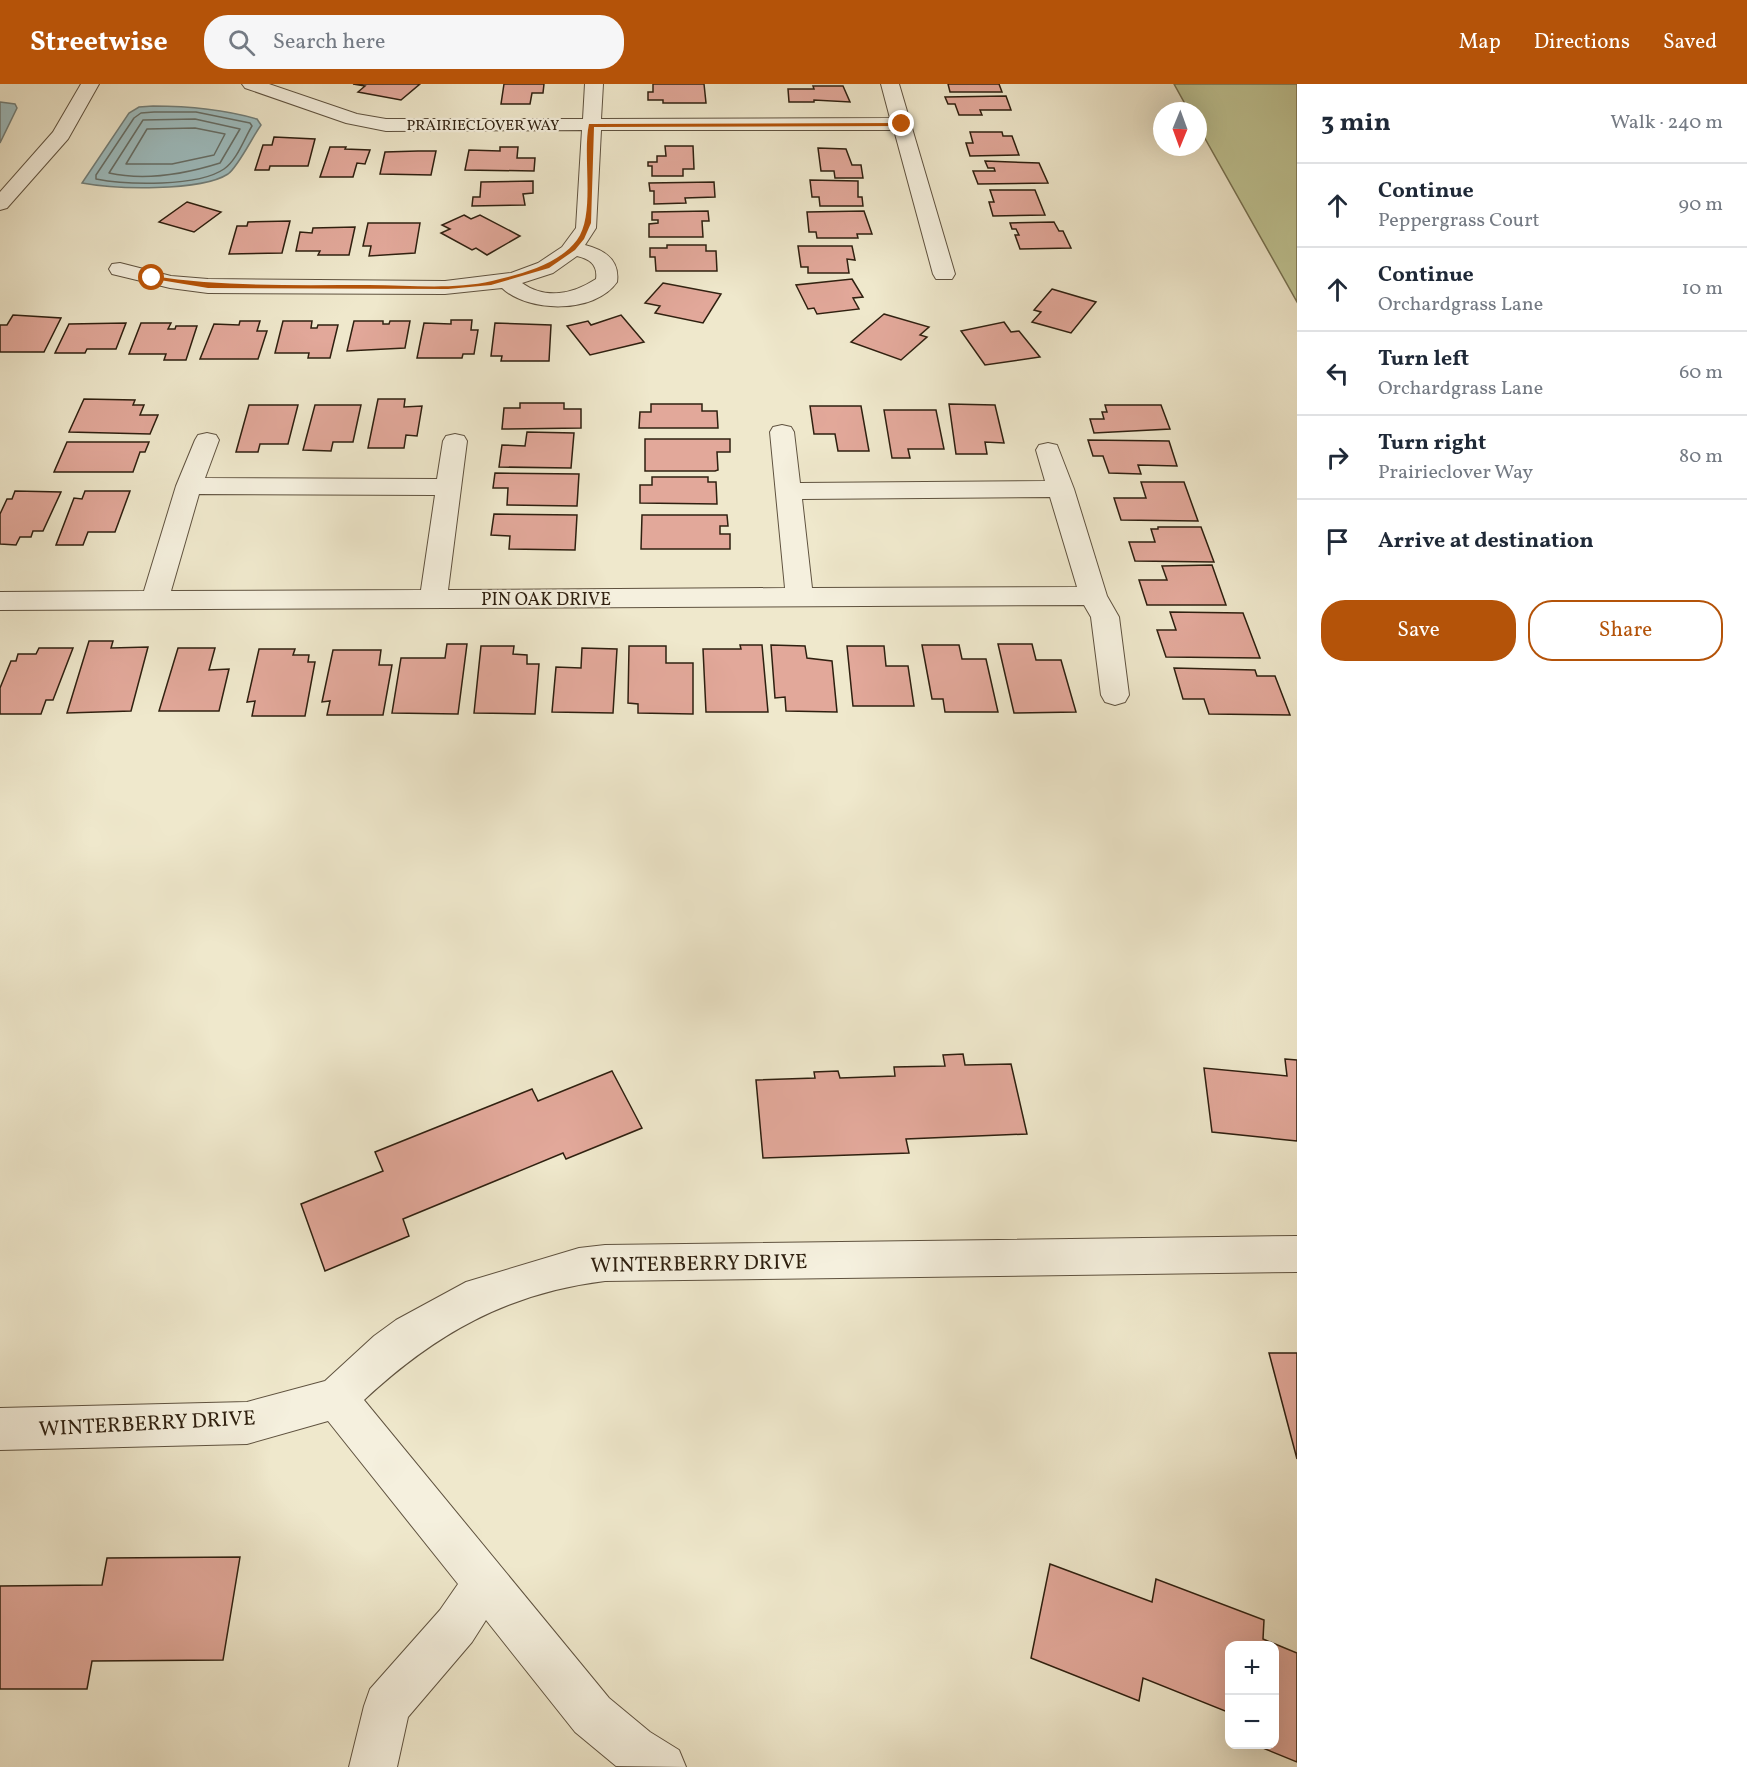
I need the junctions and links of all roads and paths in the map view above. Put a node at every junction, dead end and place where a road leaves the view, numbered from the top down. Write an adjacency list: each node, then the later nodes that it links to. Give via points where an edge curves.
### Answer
1 (90, 84): 8 (street, via 61,135)
2 (251, 84): 5 (street, PRAIRIECLOVER WAY)
3 (594, 84): 7 (street)
4 (890, 84): 6 (street)
5 (281, 88): 7 (street, PRAIRIECLOVER WAY, via 353,119 386,125)
6 (902, 124): 7 (street, PRAIRIECLOVER WAY); 11 (street)
7 (591, 125): 9 (street, via 588,223)
8 (0, 204)
9 (573, 249): 12 (street, via 547,266); 12 (street, via 594,254 605,262 609,272 606,282 584,296 557,300 520,293)
10 (120, 269): 12 (street, via 170,282 208,286 448,287)
11 (944, 274)
12 (506, 280)
13 (782, 432): 20 (street)
14 (207, 440): 17 (street)
15 (455, 441): 18 (street)
16 (1048, 450): 19 (street)
17 (189, 486): 18 (street); 25 (street)
18 (448, 487): 23 (street)
19 (1061, 489): 20 (street); 21 (street)
20 (787, 491): 22 (street)
21 (1093, 596): 22 (street, PIN OAK DRIVE); 26 (street, via 1105,617)
22 (800, 599): 23 (street, PIN OAK DRIVE)
23 (433, 600): 25 (street, PIN OAK DRIVE)
24 (0, 601): 25 (street, PIN OAK DRIVE)
25 (155, 601)
26 (1115, 695)
27 (1297, 1254): 28 (street, WINTERBERRY DRIVE, via 579,1266 480,1295 456,1307 388,1350)
28 (336, 1398): 29 (street, WINTERBERRY DRIVE, via 247,1423); 30 (street)
29 (0, 1429)
30 (485, 1583): 31 (street, via 456,1626 387,1706); 32 (street, via 592,1715)
31 (373, 1767)
32 (662, 1767)

